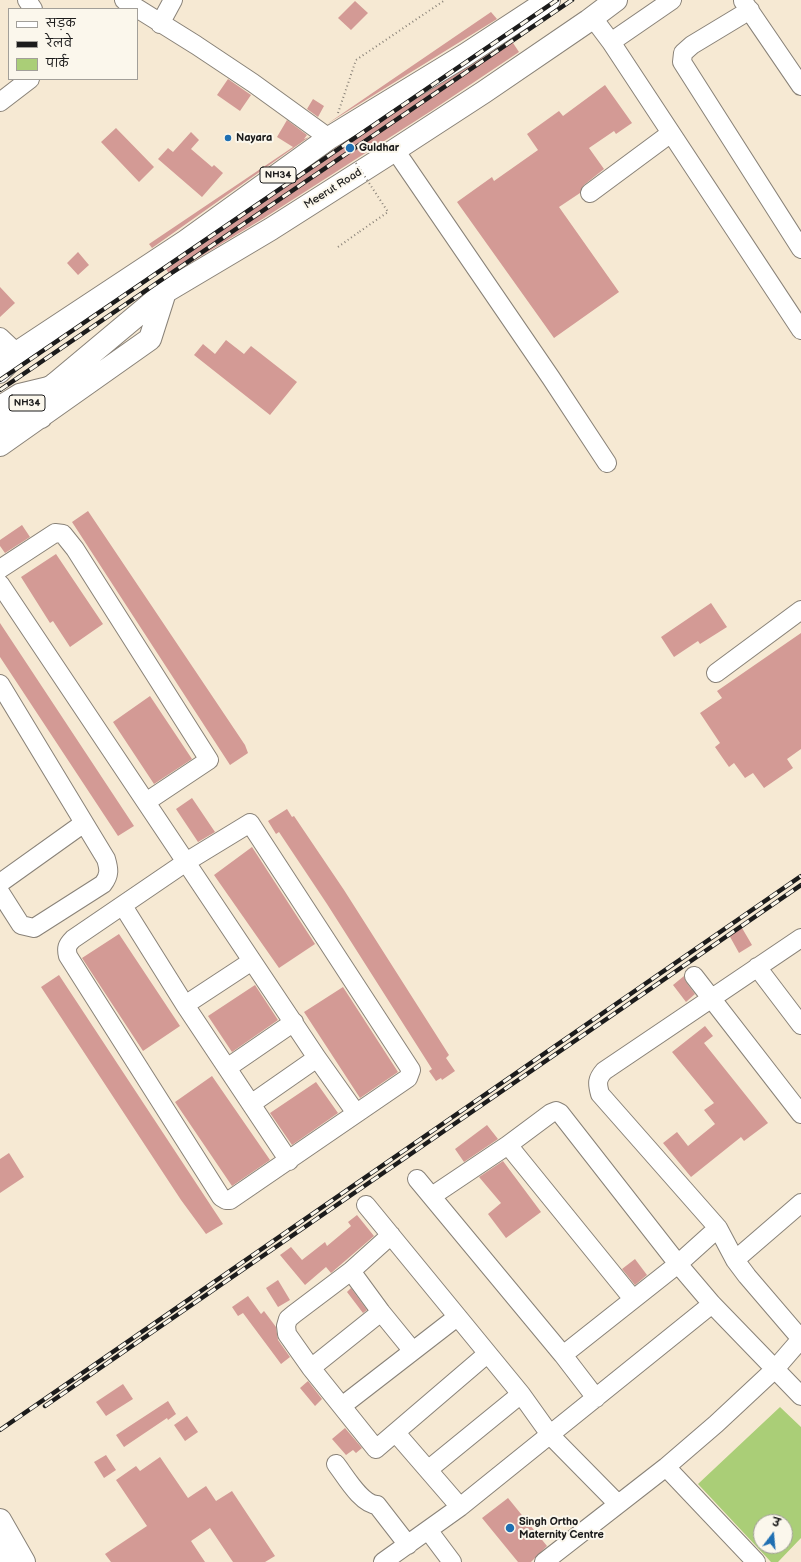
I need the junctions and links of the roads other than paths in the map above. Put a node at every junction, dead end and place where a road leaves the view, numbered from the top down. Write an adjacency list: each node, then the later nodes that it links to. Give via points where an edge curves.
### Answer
1 (124, 0): 7 (street)
2 (174, 0): 10 (street)
3 (549, 0): 16 (main road, NH34)
4 (616, 0): 9 (main road, Meerut Road / NH34)
5 (672, 0): 11 (street)
6 (746, 5): 13 (street); 19 (street, via 683,53 682,62)
7 (136, 8)
8 (138, 9): 10 (street)
9 (593, 18): 11 (street); 17 (main road, Meerut Road / NH34)
10 (160, 24): 16 (street, via 253,83)
11 (611, 42): 15 (street)
12 (29, 80): 14 (street)
13 (801, 86)
14 (0, 102)
15 (671, 133): 18 (street); 22 (street)
16 (329, 138): 20 (main road, NH34)
17 (395, 150): 21 (main road, Meerut Road / NH34, via 271,229); 30 (street)
18 (590, 193)
19 (801, 249)
20 (146, 268): 21 (main road); 24 (main road, NH34)
21 (165, 292): 25 (main road, Meerut Road / NH34); 27 (main road, via 150,339)
22 (801, 330)
23 (0, 337): 24 (street)
24 (6, 360)
25 (55, 384): 26 (street, via 19,393); 27 (main road); 28 (main road, NH34)
26 (0, 405)
27 (40, 418): 29 (main road)
28 (0, 422)
29 (0, 445)
30 (607, 463)
31 (0, 569): 36 (street, via 55,533 63,534 209,760)
32 (0, 584): 36 (street)
33 (801, 610): 34 (street)
34 (716, 673)
35 (0, 684): 37 (street)
36 (146, 802): 38 (street)
37 (84, 823): 39 (street); 40 (street, via 107,864 108,877 103,884 34,928 21,925)
38 (186, 862): 41 (street); 43 (street); 54 (street, via 250,823 411,1070 408,1078)
39 (0, 882)
40 (0, 892)
41 (123, 906): 47 (street); 57 (street, via 73,939 68,944 68,956 221,1197 230,1200)
42 (801, 938): 44 (street)
43 (252, 961): 47 (street); 49 (street)
44 (757, 967): 46 (street); 48 (street)
45 (694, 976): 46 (street)
46 (712, 999): 55 (street); 62 (street, via 604,1071 598,1078 597,1085 600,1094)
47 (185, 1005): 52 (street)
48 (795, 1006): 50 (street)
49 (294, 1022): 51 (street); 52 (street)
50 (801, 1025)
51 (317, 1058): 53 (street); 54 (street)
52 (227, 1068): 53 (street)
53 (251, 1104): 57 (street)
54 (356, 1113): 57 (street)
55 (801, 1114)
56 (508, 1145): 59 (street); 65 (street, via 551,1113 560,1113); 67 (street)
57 (289, 1160)
58 (417, 1179): 59 (street)
59 (432, 1196): 73 (street)
60 (801, 1203): 64 (street)
61 (366, 1205): 63 (street)
62 (718, 1228): 64 (street); 65 (street)
63 (391, 1235): 66 (street); 70 (street)
64 (735, 1260): 75 (street, via 801,1339)
65 (678, 1264): 67 (street); 68 (street)
66 (351, 1271): 69 (street); 74 (street, via 288,1320 287,1334)
67 (633, 1299): 73 (street)
68 (712, 1304): 75 (street); 78 (street)
69 (381, 1312): 71 (street); 74 (street)
70 (457, 1317): 71 (street); 72 (street)
71 (412, 1350): 79 (street)
72 (487, 1354): 76 (street); 80 (street)
73 (564, 1355): 78 (street)
74 (311, 1368): 79 (street)
75 (775, 1369): 77 (street); 83 (street)
76 (520, 1394): 81 (street); 84 (street)
77 (801, 1396)
78 (596, 1398): 81 (street)
79 (342, 1406): 80 (street, via 376,1449)
80 (396, 1432): 84 (street)
81 (552, 1436): 85 (street); 86 (street)
82 (336, 1464): 90 (street, via 364,1501 377,1505)
83 (666, 1467): 85 (street); 97 (street)
84 (429, 1469): 86 (street)
85 (618, 1504): 91 (street)
86 (460, 1507): 88 (street)
87 (0, 1520): 93 (main road)
88 (428, 1530): 90 (street); 95 (street)
89 (0, 1543): 92 (main road)
90 (408, 1545): 94 (street)
91 (562, 1557): 96 (street)
92 (10, 1562)
93 (24, 1562)
94 (383, 1562)
95 (452, 1562)
96 (544, 1562)
97 (756, 1562)

